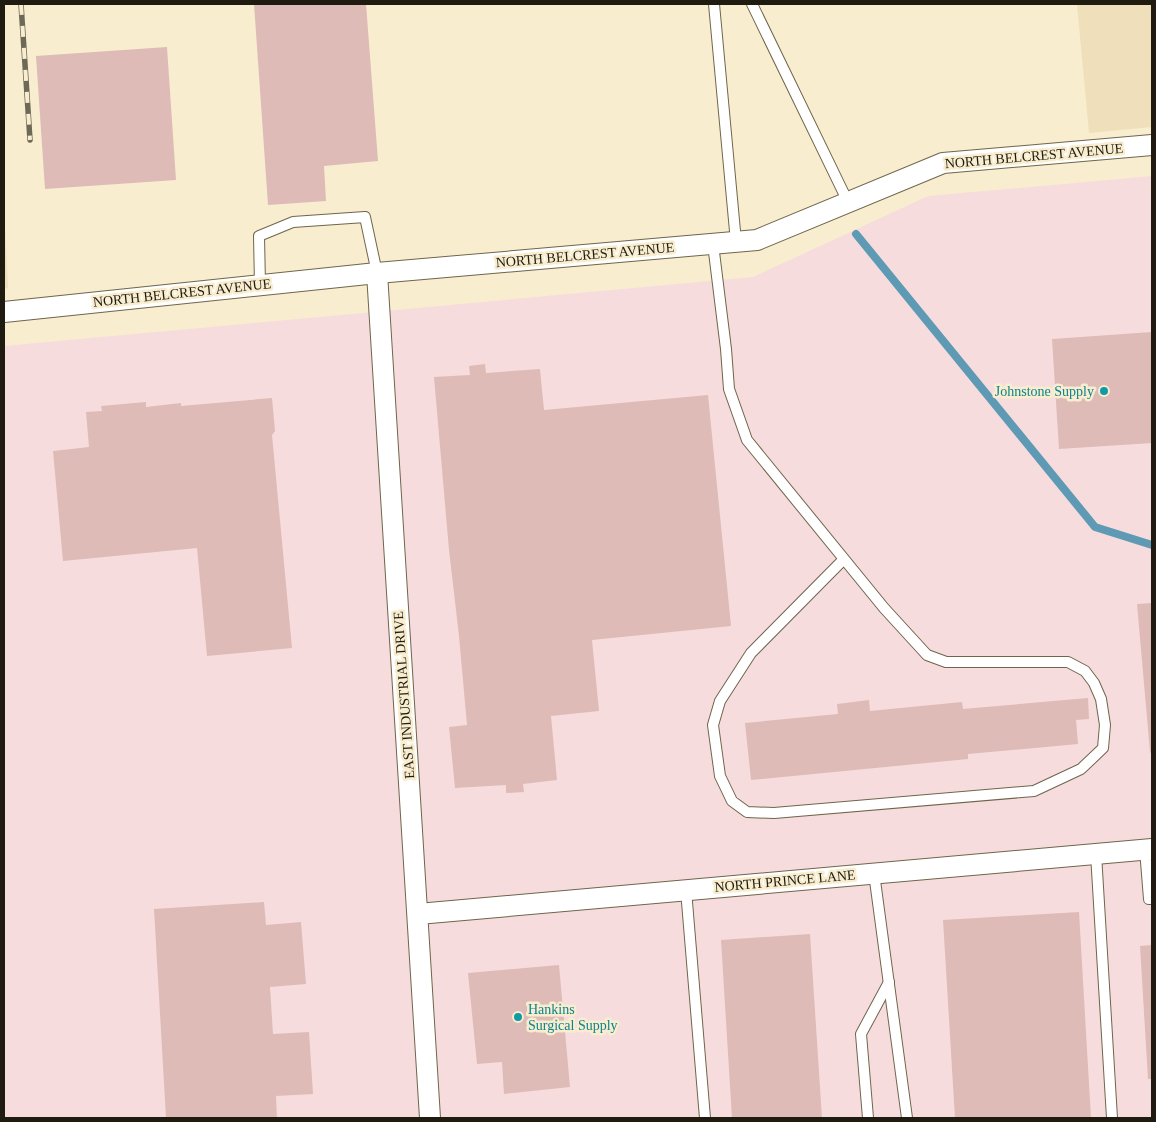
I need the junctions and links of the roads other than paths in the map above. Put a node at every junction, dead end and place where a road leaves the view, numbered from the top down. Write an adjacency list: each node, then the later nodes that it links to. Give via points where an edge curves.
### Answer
1 (714, 4): 5 (lane)
2 (752, 4): 4 (lane)
3 (1152, 145): 4 (street, NORTH BELCREST AVENUE, via 943,162)
4 (848, 202): 5 (street, NORTH BELCREST AVENUE, via 756,240)
5 (736, 242): 6 (street, NORTH BELCREST AVENUE)
6 (713, 244): 7 (street, NORTH BELCREST AVENUE); 10 (lane, via 729,389 747,440)
7 (377, 272): 8 (street, NORTH BELCREST AVENUE); 8 (lane, via 364,216 293,222 259,236); 16 (street, EAST INDUSTRIAL DRIVE)
8 (260, 285): 9 (street, NORTH BELCREST AVENUE)
9 (4, 312)
10 (844, 559): 10 (lane, via 927,656 946,662 1068,662 1085,671 1101,699 1105,725 1103,748 1081,769 1034,791 774,813 747,812 732,801 720,776 712,725 720,701 751,653)
11 (1148, 849): 12 (street, NORTH PRINCE LANE); 15 (lane, via 1149,899)
12 (1096, 854): 13 (street, NORTH PRINCE LANE); 22 (lane)
13 (874, 874): 14 (street, NORTH PRINCE LANE); 17 (lane)
14 (686, 890): 16 (street, NORTH PRINCE LANE); 19 (lane)
15 (1152, 899)
16 (418, 914): 18 (street, EAST INDUSTRIAL DRIVE)
17 (889, 982): 20 (lane, via 861,1034); 21 (lane)
18 (430, 1118)
19 (705, 1118)
20 (868, 1118)
21 (907, 1118)
22 (1112, 1118)

